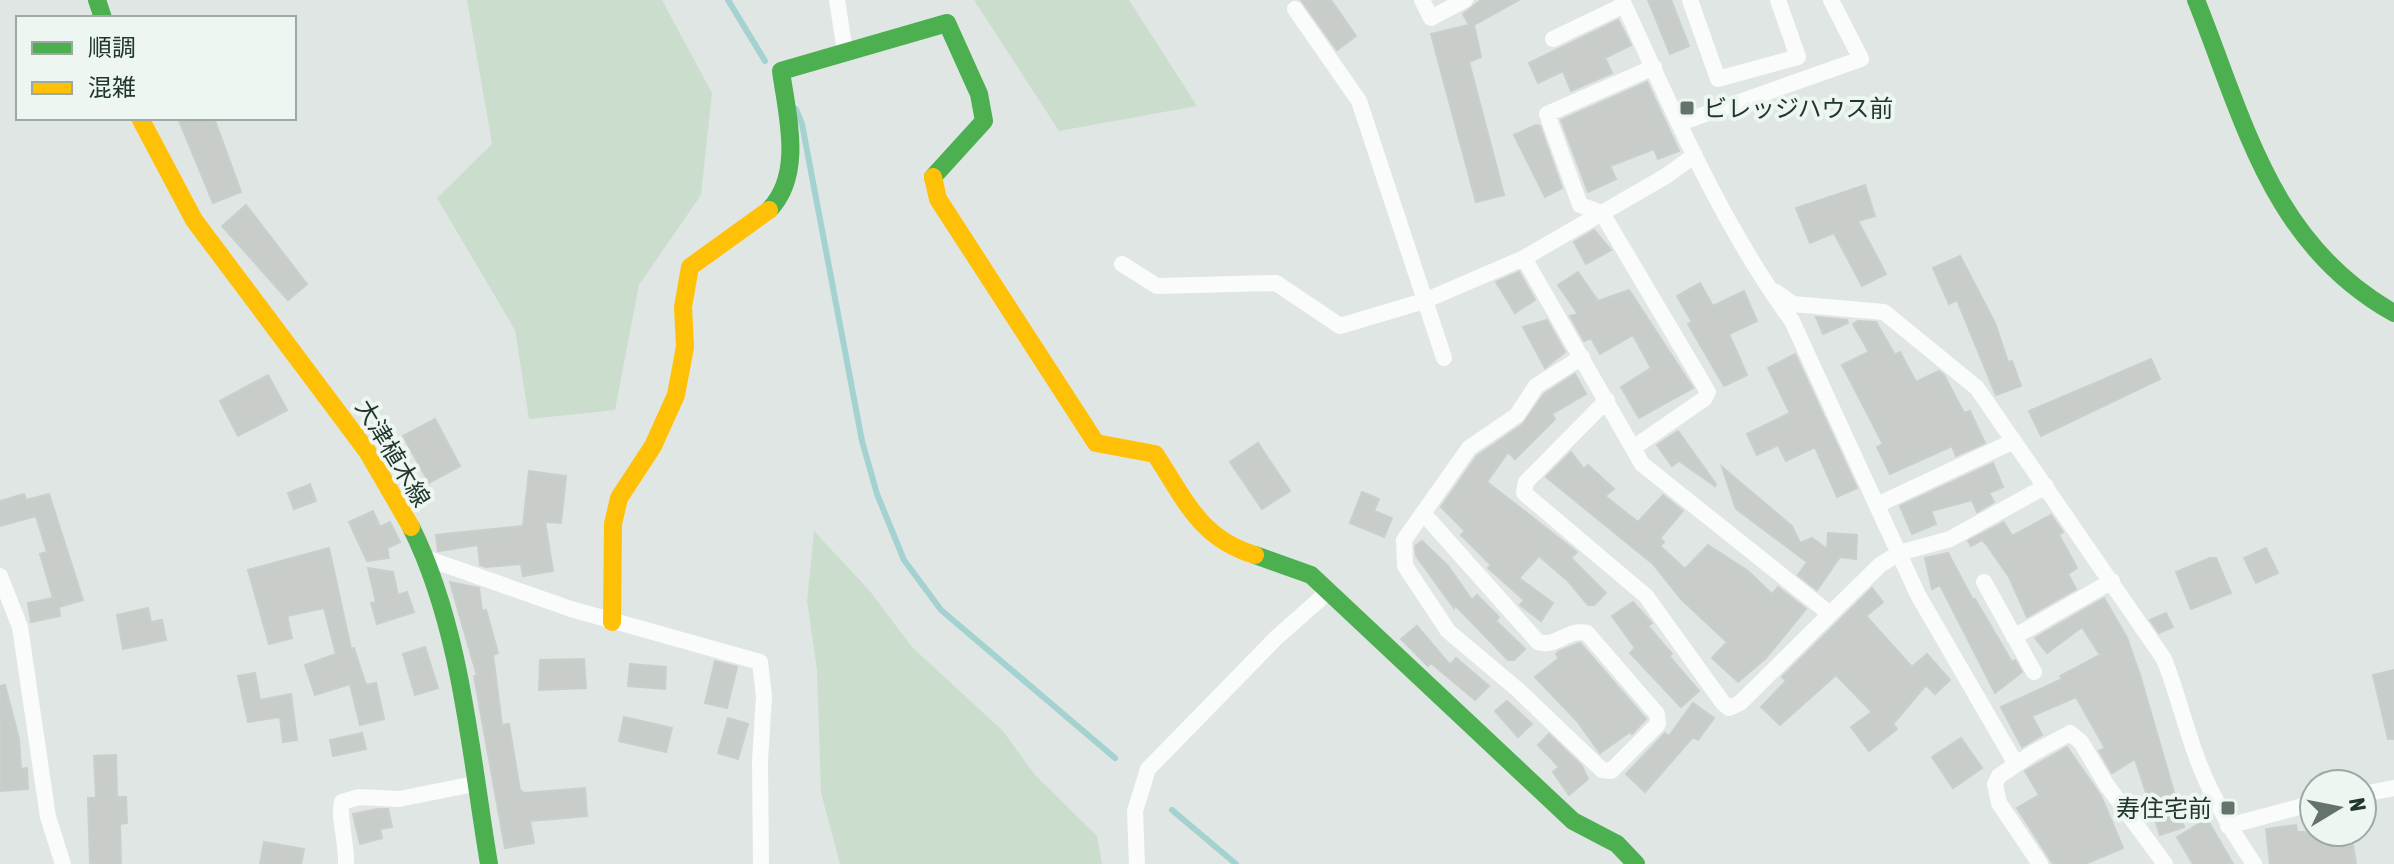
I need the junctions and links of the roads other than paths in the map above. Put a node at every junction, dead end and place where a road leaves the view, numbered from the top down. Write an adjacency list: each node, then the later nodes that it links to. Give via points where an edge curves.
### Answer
1 (837, 0): 11 (street)
2 (1422, 0): 3 (street, via 1431,18)
3 (1465, 0)
4 (1690, 0): 5 (street, via 1718,79 1798,57)
5 (1778, 0)
6 (1831, 0): 14 (street, via 1861,59)
7 (2196, 0): 21 (street, via 2265,170 2306,241 2366,298)
8 (1623, 3): 10 (street); 12 (street)
9 (1295, 9): 20 (street, via 1359,101)
10 (1553, 39)
11 (845, 51): 35 (street, via 947,23 979,94 984,121 931,179 938,199 1024,336 1096,443 1105,449 1155,454 1207,531 1223,543 1289,563); 37 (street, via 781,71 789,141 781,197 690,267 676,395 653,446 619,498 613,524)
12 (1654, 67): 14 (street); 16 (street, via 1547,114 1580,205)
13 (141, 120): 31 (street, 大津植木線, via 182,206 338,407 398,501)
14 (1680, 123): 15 (street)
15 (1695, 155): 16 (street); 19 (street)
16 (1602, 213): 17 (street); 26 (street, via 1708,392)
17 (1524, 258): 20 (street); 22 (street)
18 (1122, 264): 20 (street, via 1157,286 1276,283 1340,326)
19 (1765, 284): 25 (street, via 1793,304 1884,312 1977,388); 28 (street, via 1792,321)
20 (1424, 301): 23 (street)
21 (2394, 313)
22 (1582, 357): 24 (street); 29 (street, via 1536,386 1517,415 1469,448)
23 (1444, 358)
24 (1607, 400): 26 (street); 36 (street, via 1526,482 1524,493 1646,596 1723,703 1729,708 1740,703)
25 (2014, 441): 27 (street); 28 (street)
26 (1633, 448): 36 (street, via 1642,464)
27 (2046, 486): 30 (street, via 1950,539); 33 (street)
28 (1879, 504): 30 (street)
29 (1423, 513): 29 (street, via 1404,540 1405,566 1448,631 1602,770 1611,771 1658,724 1657,714 1587,633 1538,642)
30 (1899, 553): 36 (street); 40 (street)
31 (423, 557): 37 (street); 41 (street, 大津植木線, via 439,601)
32 (0, 576): 44 (street, via 20,627 48,817)
33 (2112, 581): 38 (street); 43 (street, via 2164,659 2199,763)
34 (1984, 582): 38 (street)
35 (1328, 592): 48 (street, via 1148,769 1135,811); 49 (street, via 1573,821 1617,844)
36 (1830, 614)
37 (612, 622): 47 (street, via 760,662)
38 (2014, 637): 39 (street)
39 (2034, 672)
40 (2016, 764): 50 (street, via 1999,776 1995,796); 51 (street, via 2063,735 2075,735)
41 (474, 784): 45 (street, via 399,799 359,797 342,802); 46 (street, 大津植木線)
42 (2298, 807): 43 (street)
43 (2228, 826): 52 (street)
44 (63, 864)
45 (346, 864)
46 (489, 864)
47 (761, 864)
48 (1137, 864)
49 (1636, 864)
50 (2040, 864)
51 (2165, 864)
52 (2254, 864)

